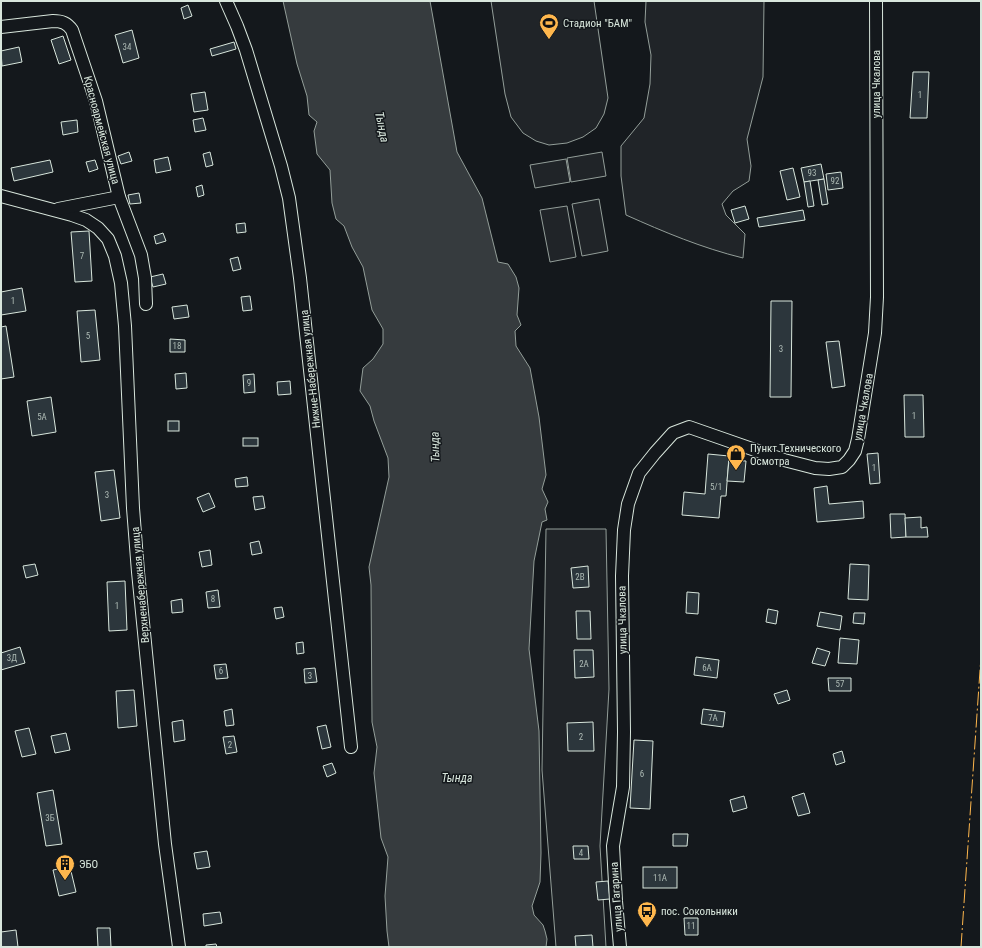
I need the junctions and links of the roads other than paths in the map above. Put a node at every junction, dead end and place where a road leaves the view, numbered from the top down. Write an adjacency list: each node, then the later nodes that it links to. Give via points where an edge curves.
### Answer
1 (226, 1): 8 (street, Нижне-Набережная улица, via 253,72 289,198)
2 (876, 1): 9 (street, улица Чкалова, via 877,297 875,332 855,451 842,467 816,468 689,428 673,433 639,473 628,504 624,530 621,605 623,787)
3 (1, 27): 5 (street, Красноармейская улица, via 53,21 68,24 96,101)
4 (1, 196): 6 (street)
5 (119, 197): 6 (street); 7 (street, Красноармейская улица, via 141,256)
6 (53, 210): 10 (street, Верхненабережная улица, via 79,218 98,228 108,239 121,283 138,572 164,829)
7 (146, 304)
8 (351, 747)
9 (613, 846): 11 (street, улица Гагарина)
10 (179, 947)
11 (620, 947)

